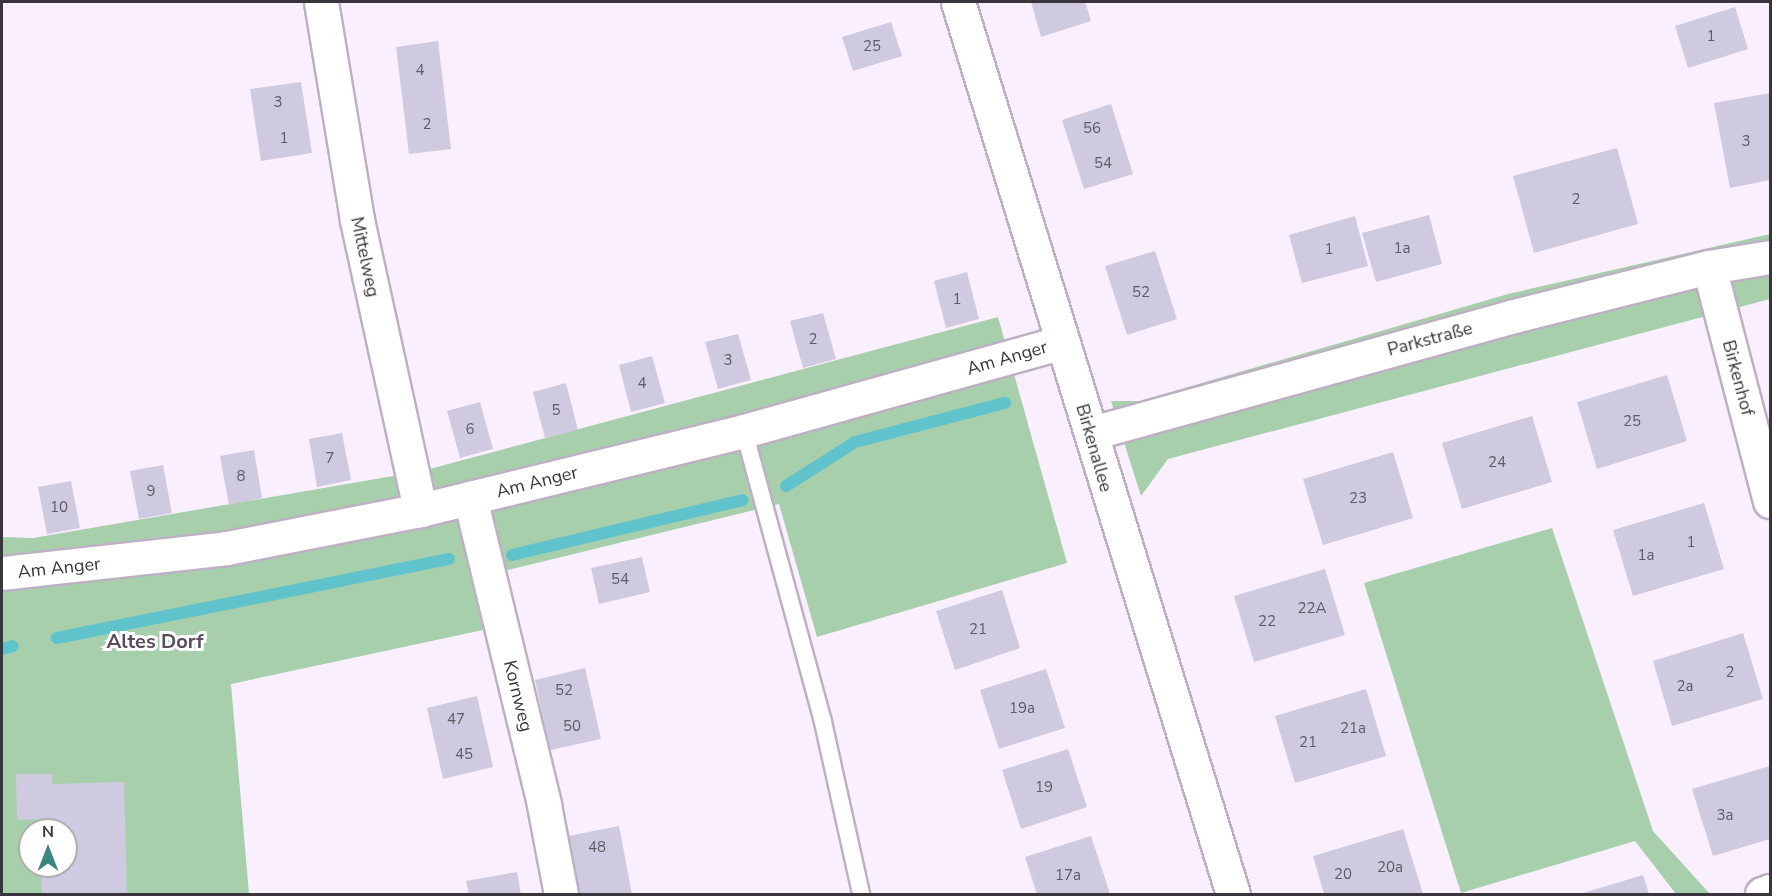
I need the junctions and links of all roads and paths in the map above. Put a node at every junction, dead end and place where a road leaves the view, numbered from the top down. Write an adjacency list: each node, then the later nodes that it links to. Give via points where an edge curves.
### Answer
1 (321, 2): 10 (street, Mittelweg, via 357,220)
2 (958, 2): 5 (street, Birkenallee)
3 (1770, 257): 4 (street, Parkstraße)
4 (1708, 267): 7 (street, Parkstraße); 8 (street, Birkenhof)
5 (1062, 342): 6 (street, Am Anger); 7 (street, Birkenallee)
6 (744, 431): 9 (street, Am Anger); 14 (lane, via 823,722)
7 (1092, 433): 15 (street, Birkenallee, via 1113,516)
8 (1769, 493)
9 (470, 498): 10 (street, Am Anger); 13 (street, Kornweg, via 544,805)
10 (420, 510): 11 (street, Am Anger, via 227,548)
11 (2, 573)
12 (1770, 891): 16 (street)
13 (561, 894)
14 (861, 894)
15 (1233, 894)
16 (1762, 894)

